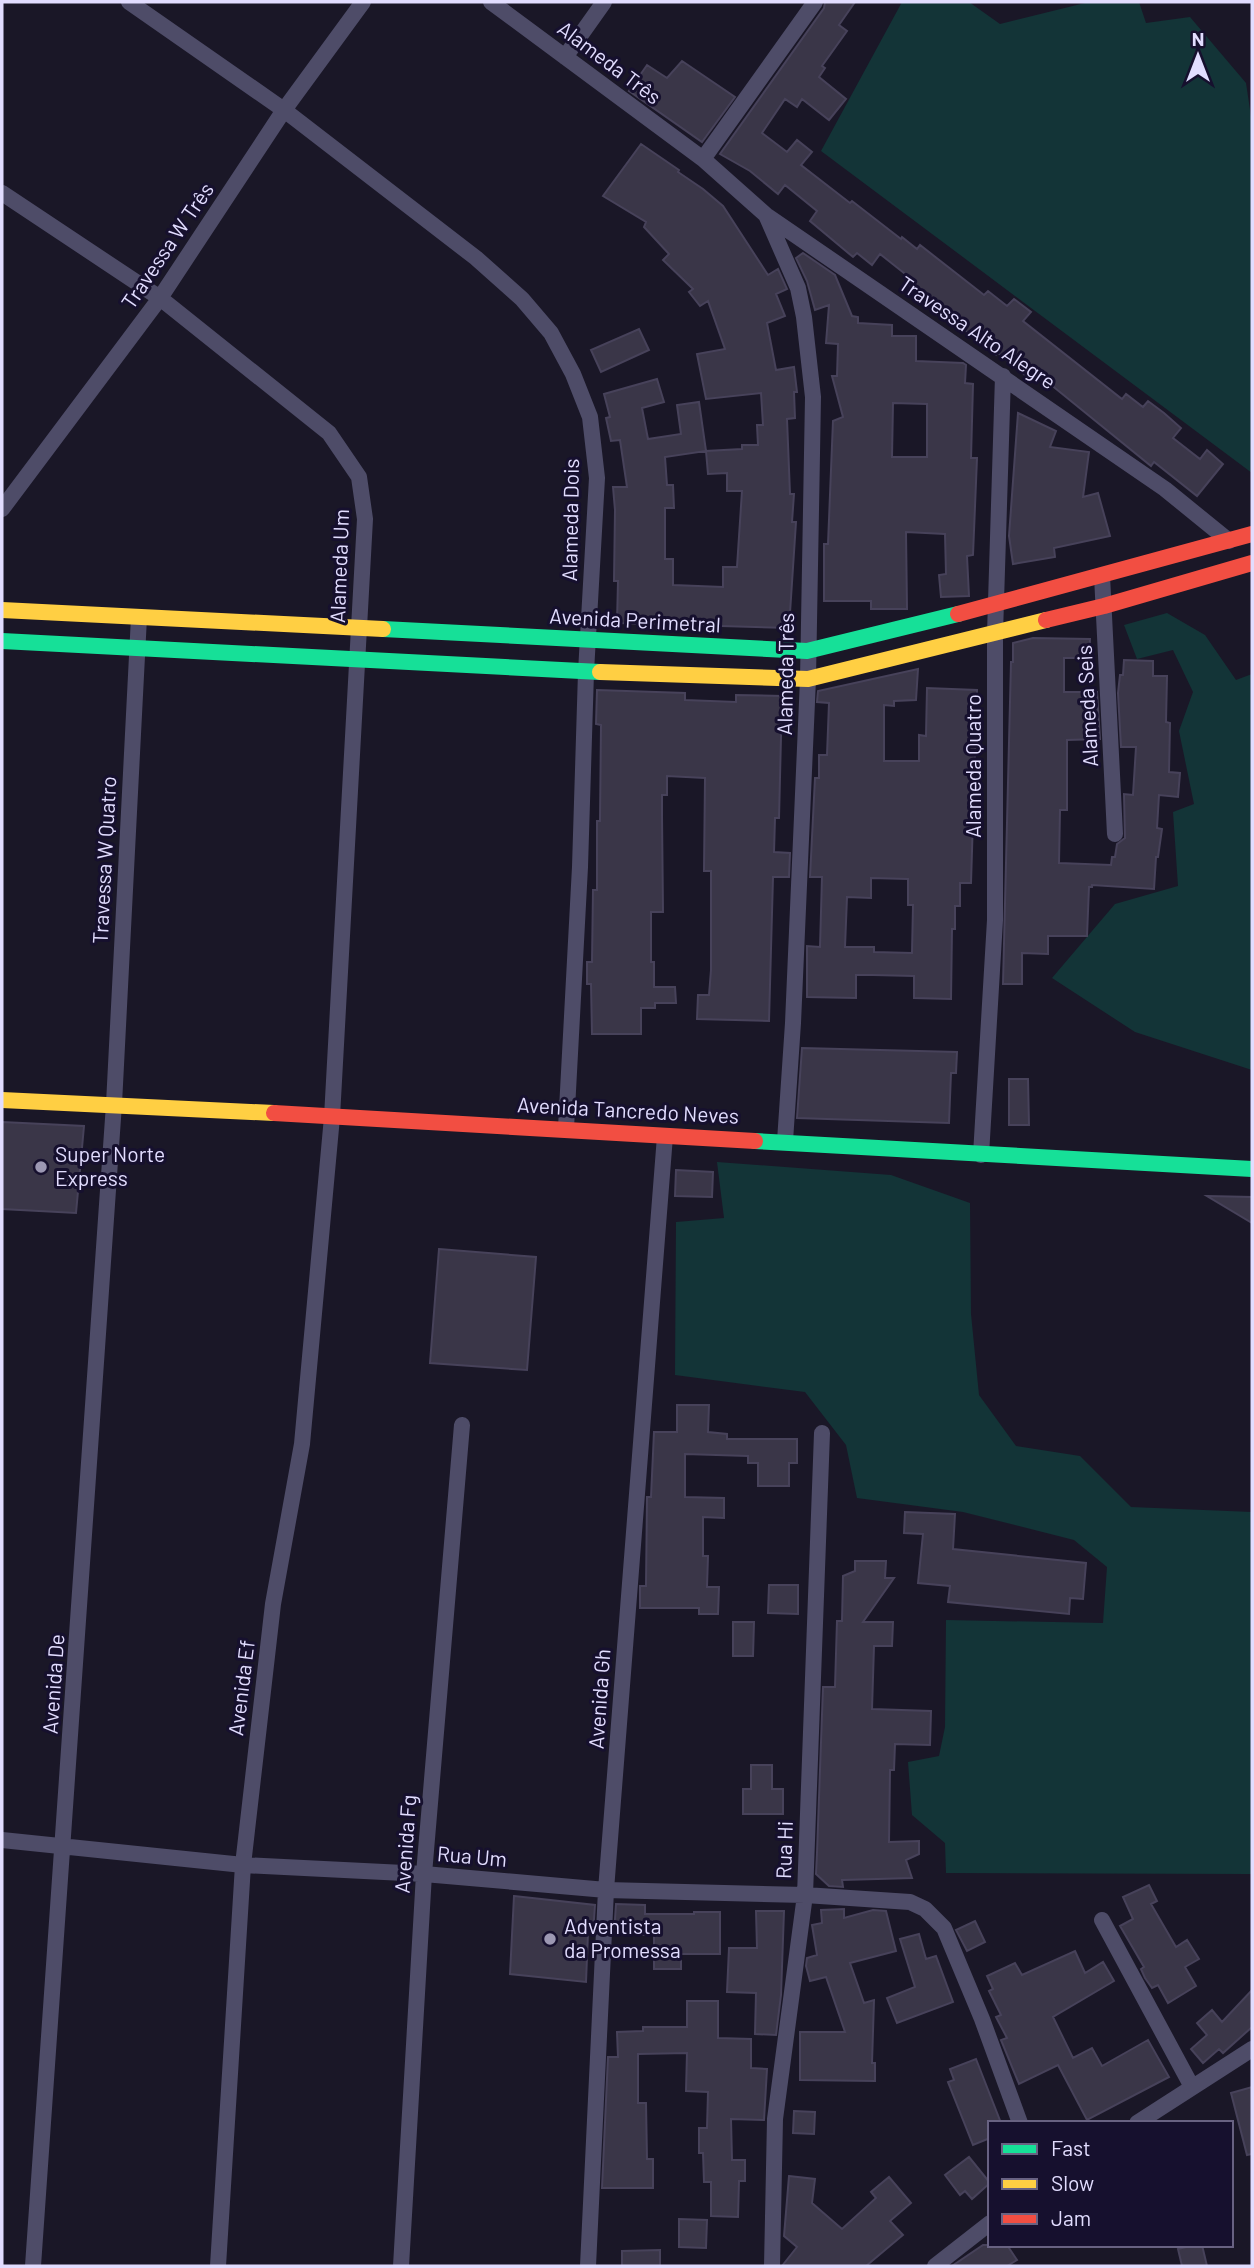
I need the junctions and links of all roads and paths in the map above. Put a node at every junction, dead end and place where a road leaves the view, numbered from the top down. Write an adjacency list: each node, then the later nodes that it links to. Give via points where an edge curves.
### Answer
1 (129, 2): 7 (street, Alameda Dois)
2 (363, 2): 7 (street, Travessa W Três)
3 (491, 2): 6 (street, Alameda Três)
4 (604, 2): 6 (street)
5 (815, 2): 8 (street)
6 (565, 57): 8 (street, Alameda Três)
7 (284, 110): 11 (street, Travessa W Três); 26 (street, Alameda Dois, via 476,258 522,299 551,333 590,417 596,466)
8 (703, 159): 10 (street, Travessa Alto Alegre)
9 (2, 193): 11 (street, Alameda Um)
10 (766, 215): 12 (street, Travessa Alto Alegre); 29 (street, Alameda Três, via 797,288 810,356)
11 (160, 298): 13 (street, Travessa W Três); 24 (street, Alameda Um, via 329,433 349,460 359,477 365,519)
12 (1003, 376): 15 (street, Travessa Alto Alegre, via 1165,489); 20 (street, Alameda Quatro)
13 (2, 509)
14 (1252, 534): 15 (street, Avenida Perimetral)
15 (1228, 541): 16 (street, Avenida Perimetral)
16 (1170, 558): 18 (street, Avenida Perimetral); 19 (street)
17 (1252, 562): 19 (street)
18 (1102, 576): 20 (street, Avenida Perimetral); 21 (street, Alameda Seis)
19 (1176, 585): 21 (street)
20 (997, 604): 25 (street, Alameda Quatro); 29 (street, Avenida Perimetral)
21 (1104, 607): 25 (street); 33 (street, Alameda Seis)
22 (2, 610): 23 (street, Avenida Perimetral)
23 (139, 617): 24 (street, Avenida Perimetral); 28 (street, Travessa W Quatro)
24 (359, 628): 26 (street, Avenida Perimetral); 30 (street, Alameda Um)
25 (995, 634): 32 (street); 40 (street, Alameda Quatro, via 995,920)
26 (588, 640): 29 (street, Avenida Perimetral); 31 (street, Alameda Dois)
27 (2, 641): 28 (street)
28 (137, 647): 30 (street); 35 (street, Travessa W Quatro)
29 (807, 651): 32 (street, Alameda Três)
30 (357, 659): 31 (street); 36 (street, Alameda Um)
31 (586, 672): 32 (street); 37 (street, Alameda Dois)
32 (808, 679): 39 (street, Alameda Três)
33 (1115, 834)
34 (2, 1100): 35 (street, Avenida Tancredo Neves)
35 (114, 1104): 36 (street, Avenida Tancredo Neves); 45 (street, Avenida De)
36 (332, 1116): 37 (street, Avenida Tancredo Neves); 46 (street, Avenida Ef, via 302,1444 273,1604)
37 (566, 1128): 38 (street, Avenida Tancredo Neves)
38 (665, 1136): 39 (street, Avenida Tancredo Neves); 48 (street, Avenida Gh)
39 (785, 1141): 40 (street, Avenida Tancredo Neves)
40 (982, 1155): 41 (street, Avenida Tancredo Neves)
41 (1252, 1169)
42 (462, 1425): 47 (street, Avenida Fg)
43 (822, 1433): 49 (street, Rua Hi)
44 (2, 1840): 45 (street, Rua Um)
45 (64, 1845): 46 (street, Rua Um); 56 (street, Avenida De)
46 (243, 1865): 47 (street, Rua Um); 57 (street, Avenida Ef)
47 (424, 1874): 48 (street, Rua Um); 58 (street, Avenida Fg)
48 (606, 1890): 49 (street, Rua Um); 59 (street, Avenida Gh)
49 (805, 1895): 53 (street, Rua Um, via 910,1902 935,1918 944,1928); 60 (street, Rua Hi, via 775,2119)
50 (1102, 1920): 52 (street)
51 (1252, 2049): 52 (street)
52 (1192, 2088): 54 (street)
53 (1019, 2121)
54 (1140, 2121)
55 (988, 2226): 61 (street)
56 (33, 2266)
57 (218, 2266)
58 (401, 2266)
59 (588, 2266)
60 (772, 2266)
61 (935, 2266)

